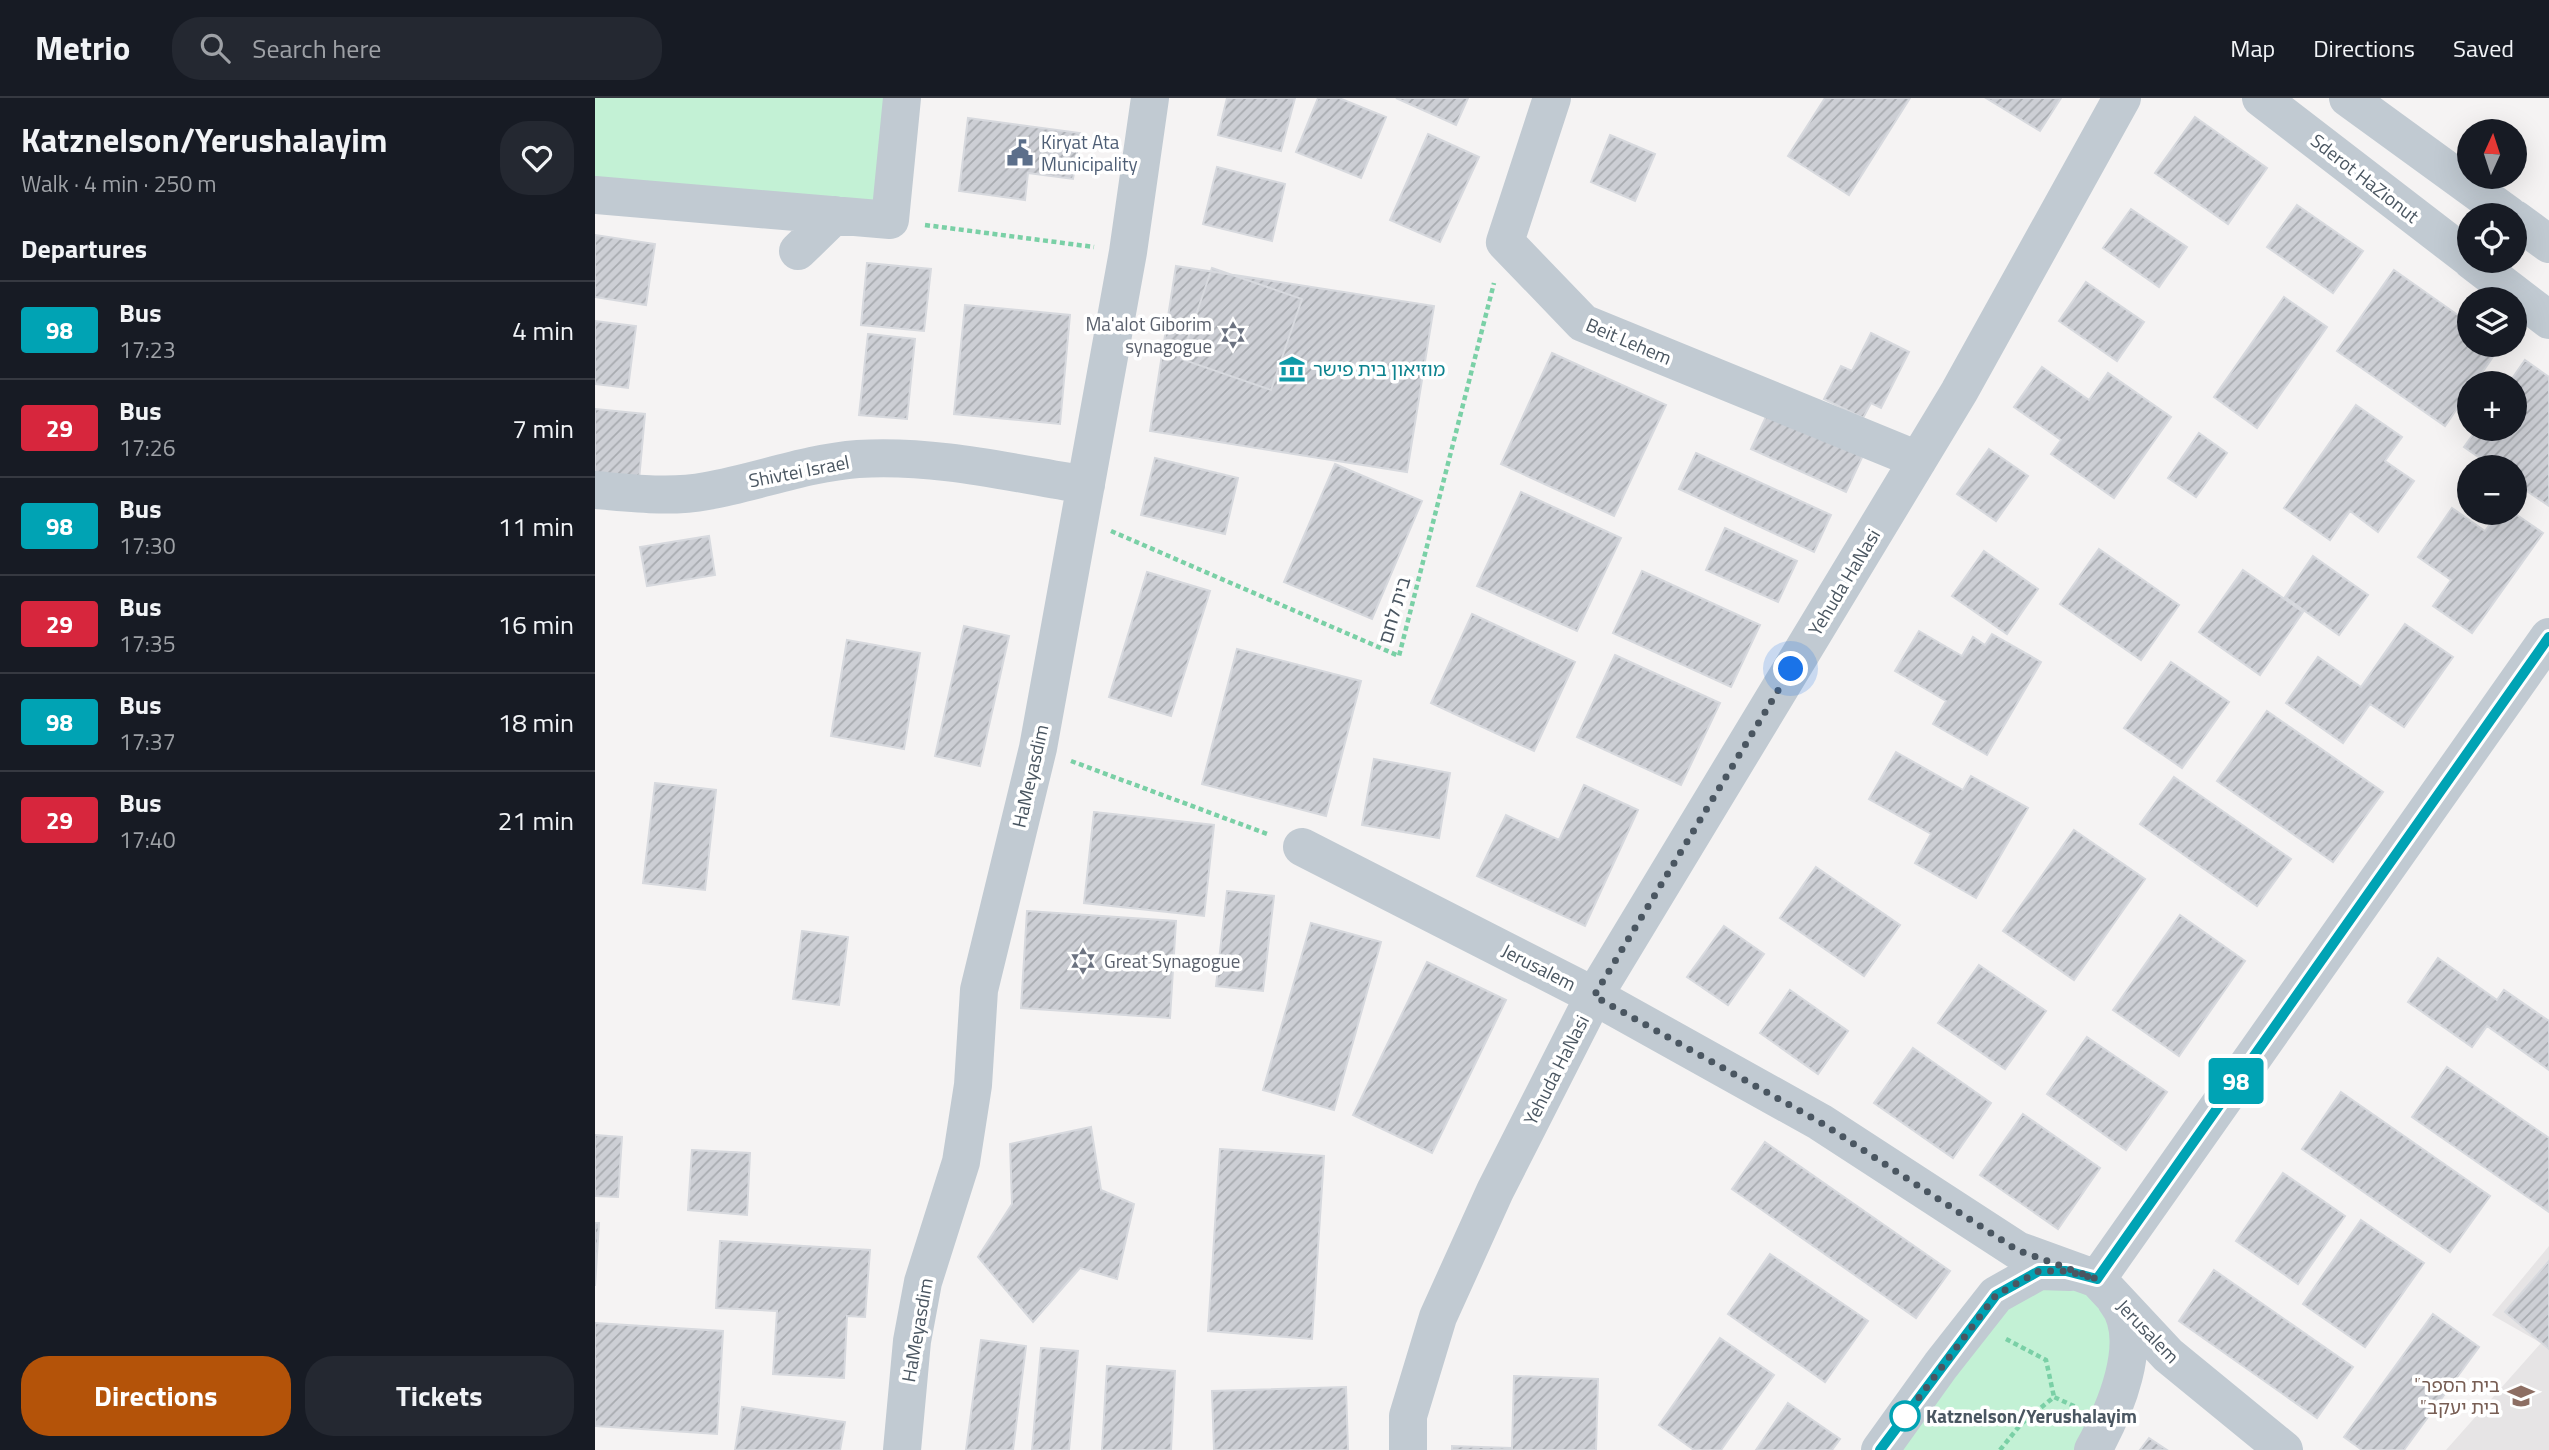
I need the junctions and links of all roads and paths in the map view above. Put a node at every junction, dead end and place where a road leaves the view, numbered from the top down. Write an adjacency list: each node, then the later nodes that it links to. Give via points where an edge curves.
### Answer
1 (902, 98): 10 (street)
2 (1150, 98): 16 (street, HaMeyasdim)
3 (1552, 98): 12 (street)
4 (2122, 98): 19 (street, Yehuda HaNasi)
5 (2261, 98): 14 (street, Sderot HaZionut)
6 (2348, 98): 8 (street)
7 (595, 195): 9 (street)
8 (2492, 203)
9 (835, 215): 10 (street); 15 (street)
10 (890, 220): 16 (path)
11 (2527, 228): 13 (street)
12 (1505, 242): 19 (street, Beit Lehem, via 1583,324); 21 (path, בית לחם, via 1399,656)
13 (2549, 244)
14 (2457, 249)
15 (798, 251)
16 (1128, 252): 21 (street, HaMeyasdim)
17 (2488, 273): 18 (street, Sderot HaZionut)
18 (2549, 320)
19 (1918, 460): 25 (street, Yehuda HaNasi)
20 (595, 490): 21 (street, Shivtei Israel, via 661,495 706,491 802,467 859,459 932,461)
21 (1083, 501): 23 (street, HaMeyasdim)
22 (2549, 637): 26 (street)
23 (1038, 748): 24 (path); 30 (street, HaMeyasdim, via 979,990 973,1085 961,1162 923,1282 912,1340)
24 (1302, 847): 25 (street, Jerusalem)
25 (1594, 996): 26 (street, Jerusalem, via 1820,1122 2017,1250); 31 (street, Yehuda HaNasi, via 1495,1191 1438,1317 1408,1416)
26 (2097, 1279): 27 (street, via 2066,1271 2039,1271 1996,1295); 29 (street, via 2119,1305 2127,1329 2127,1359 2119,1392); 34 (street, Jerusalem, via 2168,1355)
27 (1974, 1323): 28 (path, via 2046,1360); 32 (street)
28 (2054, 1397): 29 (path); 33 (path, via 2021,1424)
29 (2101, 1436)
30 (902, 1450)
31 (1408, 1450)
32 (1880, 1450)
33 (2000, 1450)
34 (2284, 1450)

